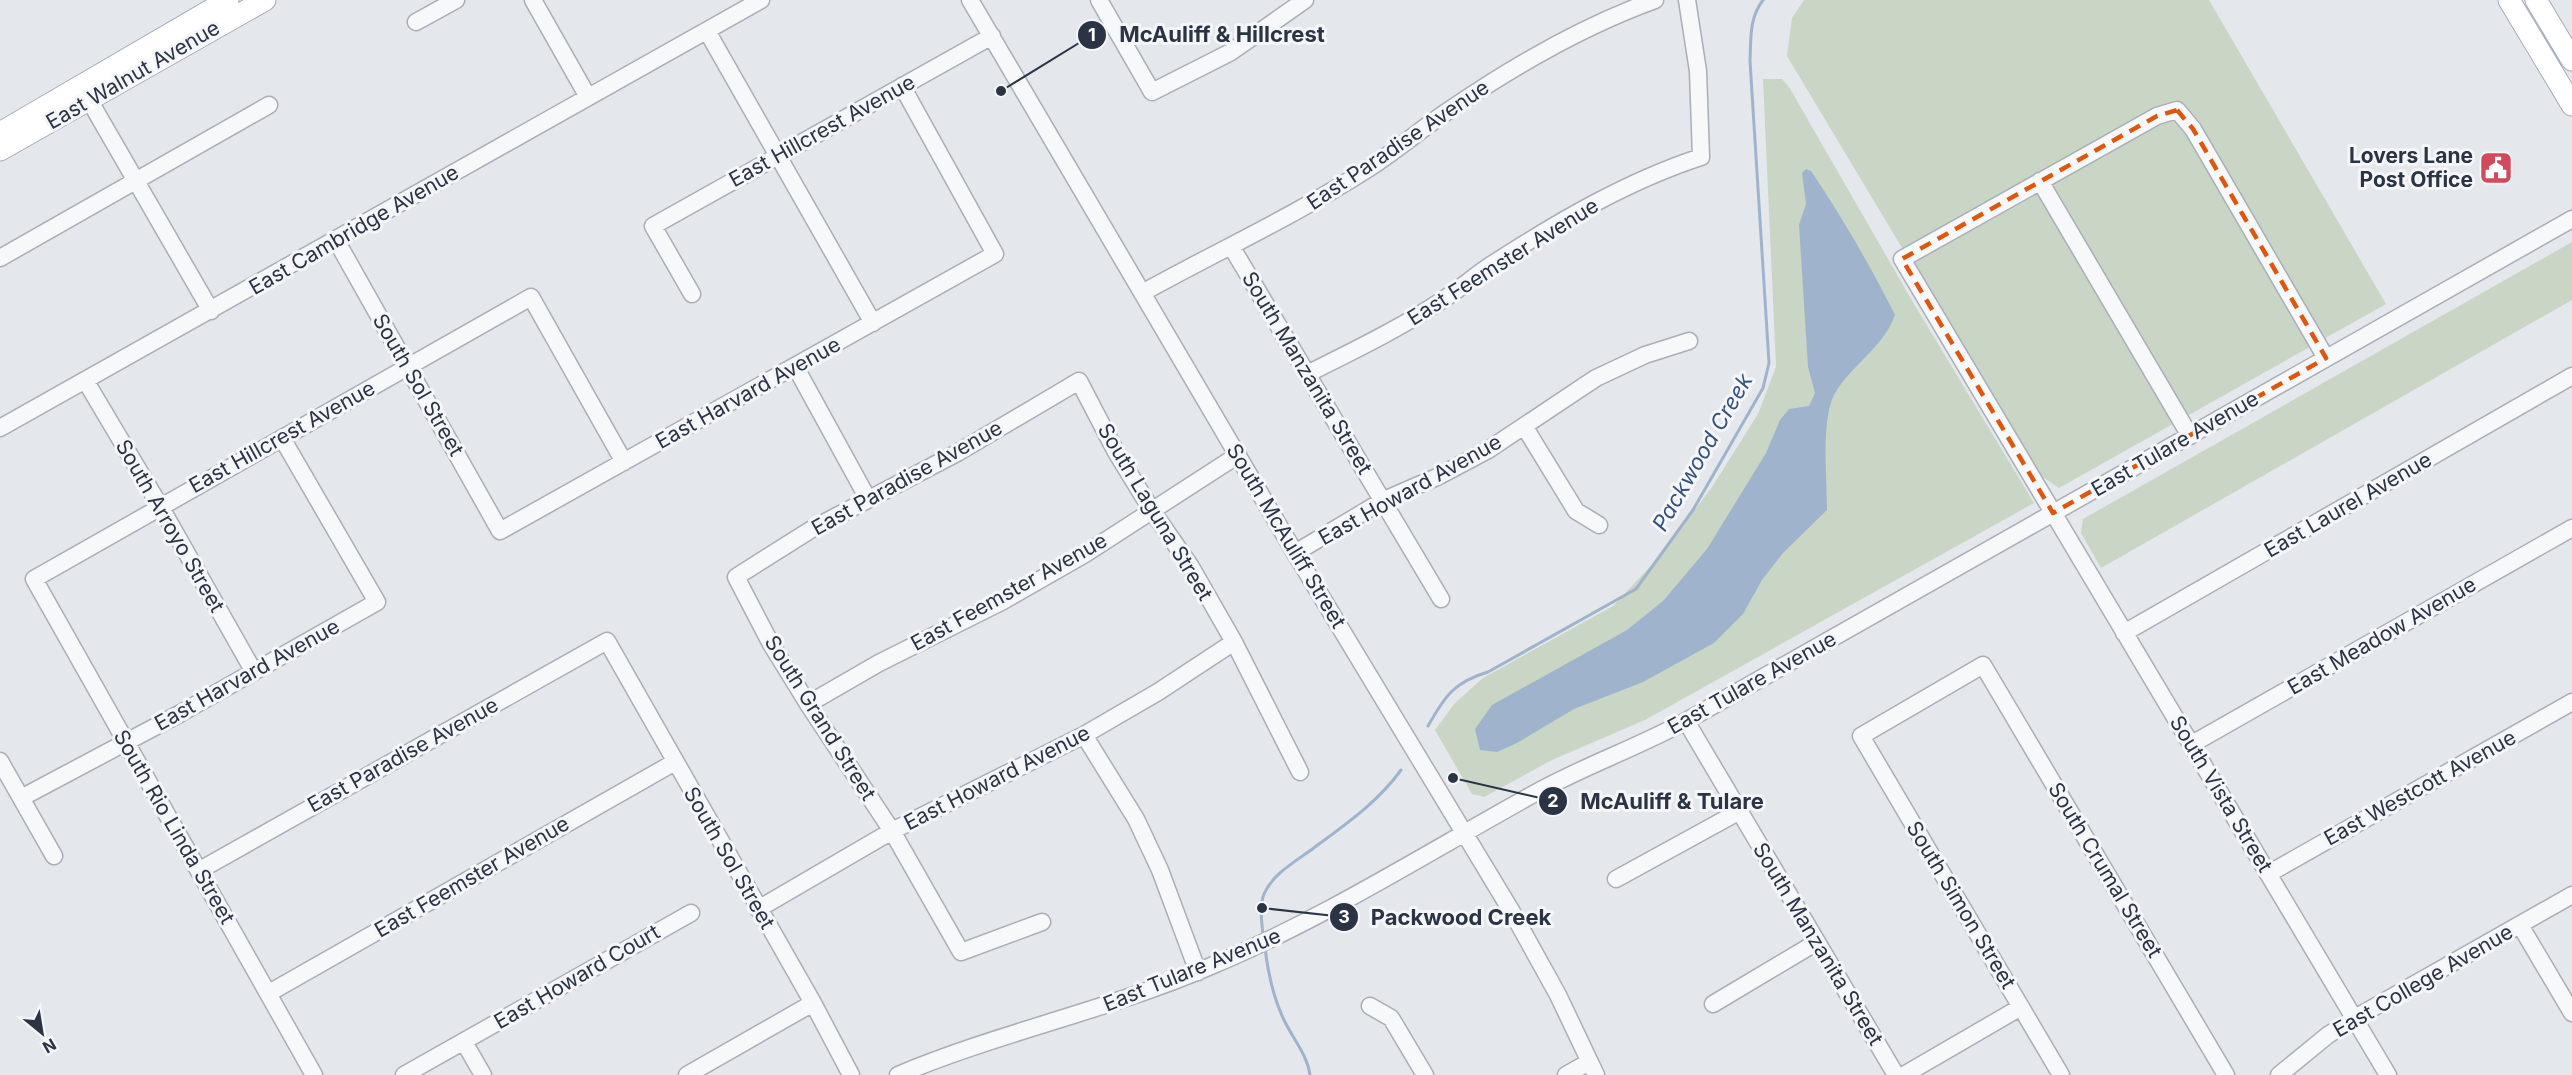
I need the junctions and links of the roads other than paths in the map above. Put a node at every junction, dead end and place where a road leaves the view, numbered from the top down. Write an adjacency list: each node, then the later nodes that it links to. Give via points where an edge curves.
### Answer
1 (228, 0): 18 (main road, East Walnut Avenue)
2 (456, 0): 13 (street)
3 (533, 0): 19 (street)
4 (761, 0): 14 (street, East Cambridge Avenue)
5 (970, 0): 15 (street, South McAuliff Street)
6 (1099, 0): 7 (street, via 1152,92 1231,52)
7 (1305, 0)
8 (1656, 0): 29 (street, East Paradise Avenue, via 1559,43 1505,74 1367,170)
9 (1687, 0): 39 (street, East Feemster Avenue, via 1698,71 1701,157 1584,210 1381,337)
10 (2509, 0): 21 (main road)
11 (2536, 0): 16 (main road)
12 (250, 3): 18 (main road, East Walnut Avenue)
13 (416, 22)
14 (707, 31): 19 (street, East Cambridge Avenue); 24 (street)
15 (992, 36): 17 (street, East Hillcrest Avenue); 31 (street, South McAuliff Street)
16 (2572, 60)
17 (902, 86): 24 (street, East Hillcrest Avenue); 34 (street, East Harvard Avenue, via 995,254)
18 (86, 93): 22 (main road, East Walnut Avenue); 23 (main road, East Walnut Avenue); 25 (street)
19 (588, 97): 28 (street, East Cambridge Avenue)
20 (269, 105): 25 (street)
21 (2572, 105)
22 (0, 133)
23 (0, 150)
24 (777, 156): 32 (street, East Hillcrest Avenue, via 653,226); 34 (street)
25 (136, 181): 30 (street); 33 (street)
26 (2040, 181): 36 (street, via 2157,116 2177,110 2193,129); 45 (street); 53 (street, South Vista Street, via 1902,259)
27 (2572, 219): 36 (street, East Tulare Avenue)
28 (336, 240): 33 (street, East Cambridge Avenue); 38 (street, South Sol Street)
29 (1231, 246): 31 (street, East Paradise Avenue); 39 (street, South Manzanita Street)
30 (0, 258)
31 (1142, 293): 47 (street, South McAuliff Street)
32 (692, 294)
33 (211, 311): 41 (street, East Cambridge Avenue)
34 (873, 323): 37 (street, East Harvard Avenue)
35 (1689, 340): 43 (street, via 1596,378)
36 (2326, 358): 45 (street, East Tulare Avenue)
37 (795, 366): 48 (street, East Harvard Avenue); 49 (street)
38 (408, 367): 46 (street, East Hillcrest Avenue); 48 (street, East Hillcrest Avenue, via 531,297); 56 (street, South Sol Street)
39 (1308, 374): 50 (street, South Manzanita Street)
40 (2572, 376): 61 (street, East Laurel Avenue)
41 (85, 380): 44 (street, East Cambridge Avenue); 51 (street, South Arroyo Street)
42 (1079, 381): 49 (street, East Paradise Avenue); 52 (street, South Laguna Street)
43 (1524, 426): 50 (street, East Howard Avenue, via 1488,450); 54 (street, via 1576,511)
44 (0, 428)
45 (2190, 436): 53 (street, East Tulare Avenue)
46 (282, 438): 51 (street, East Hillcrest Avenue); 64 (street, East Harvard Avenue, via 377,602)
47 (1238, 455): 52 (street, East Feemster Avenue); 57 (street, South McAuliff Street)
48 (624, 462): 56 (street, East Harvard Avenue)
49 (868, 500): 58 (street, East Paradise Avenue, via 812,529)
50 (1384, 501): 57 (street, East Howard Avenue); 60 (street, South Manzanita Street)
51 (160, 506): 59 (street, East Hillcrest Avenue); 64 (street, South Arroyo Street)
52 (1151, 509): 63 (street, South Laguna Street, via 1191,567); 66 (street, East Feemster Avenue, via 1085,554)
53 (2053, 513): 61 (street, South Vista Street); 67 (street, East Tulare Avenue)
54 (1599, 525)
55 (2572, 528): 71 (street, East Meadow Avenue)
56 (500, 531)
57 (1295, 553): 78 (street, South McAuliff Street)
58 (736, 577): 66 (street, South Grand Street)
59 (34, 579): 70 (street, South Rio Linda Street)
60 (1441, 599)
61 (2124, 633): 71 (street, South Vista Street)
62 (607, 640): 73 (street, South Sol Street); 80 (street, East Paradise Avenue)
63 (1234, 642): 68 (street, East Howard Avenue); 74 (street, South Laguna Street)
64 (254, 672): 70 (street, East Harvard Avenue)
65 (2572, 702): 81 (street, East Westcott Avenue)
66 (808, 704): 77 (street, South Grand Street)
67 (1686, 721): 76 (street, South Manzanita Street); 78 (street, East Tulare Avenue, via 1556,782)
68 (1084, 735): 77 (street, East Howard Avenue); 89 (street, via 1136,819)
69 (1861, 736): 94 (street, South Simon Street); 110 (street, South Crumal Street, via 1983,665)
70 (125, 743): 75 (street, East Harvard Avenue); 80 (street, South Rio Linda Street)
71 (2192, 744): 81 (street, South Vista Street)
72 (0, 761): 75 (street)
73 (675, 762): 84 (street, South Sol Street); 90 (street, East Feemster Avenue)
74 (1300, 772)
75 (21, 798): 79 (street)
76 (1740, 811): 82 (street); 88 (street, South Manzanita Street)
77 (892, 831): 84 (street, East Howard Avenue); 86 (street, South Grand Street, via 961,951)
78 (1465, 833): 89 (street, East Tulare Avenue, via 1330,909); 98 (street, South McAuliff Street, via 1541,964)
79 (54, 856)
80 (200, 870): 90 (street, South Rio Linda Street)
81 (2268, 874): 96 (street, South Vista Street)
82 (1616, 879)
83 (2572, 895): 87 (street, East College Avenue)
84 (758, 909): 91 (street, South Sol Street)
85 (691, 913): 97 (street, East Howard Court)
86 (1042, 922)
87 (2520, 925): 95 (street); 96 (street, East College Avenue)
88 (1817, 942): 92 (street); 107 (street, South Manzanita Street)
89 (1198, 972): 104 (street, East Tulare Avenue)
90 (268, 993): 99 (street, South Rio Linda Street)
91 (813, 1003): 102 (street); 103 (street, South Sol Street)
92 (1713, 1004)
93 (1370, 1006): 105 (street, via 1391,1018)
94 (2021, 1007): 108 (street); 109 (street, South Simon Street)
95 (2572, 1013)
96 (2355, 1018): 111 (street, East College Avenue); 112 (street, South Vista Street)
97 (464, 1042): 100 (street); 101 (street)
98 (1592, 1068): 106 (street)
99 (314, 1075)
100 (404, 1075)
101 (483, 1075)
102 (687, 1075)
103 (850, 1075)
104 (898, 1075)
105 (1425, 1075)
106 (1566, 1075)
107 (1896, 1075)
108 (1904, 1075)
109 (2061, 1075)
110 (2226, 1075)
111 (2279, 1075)
112 (2388, 1075)

